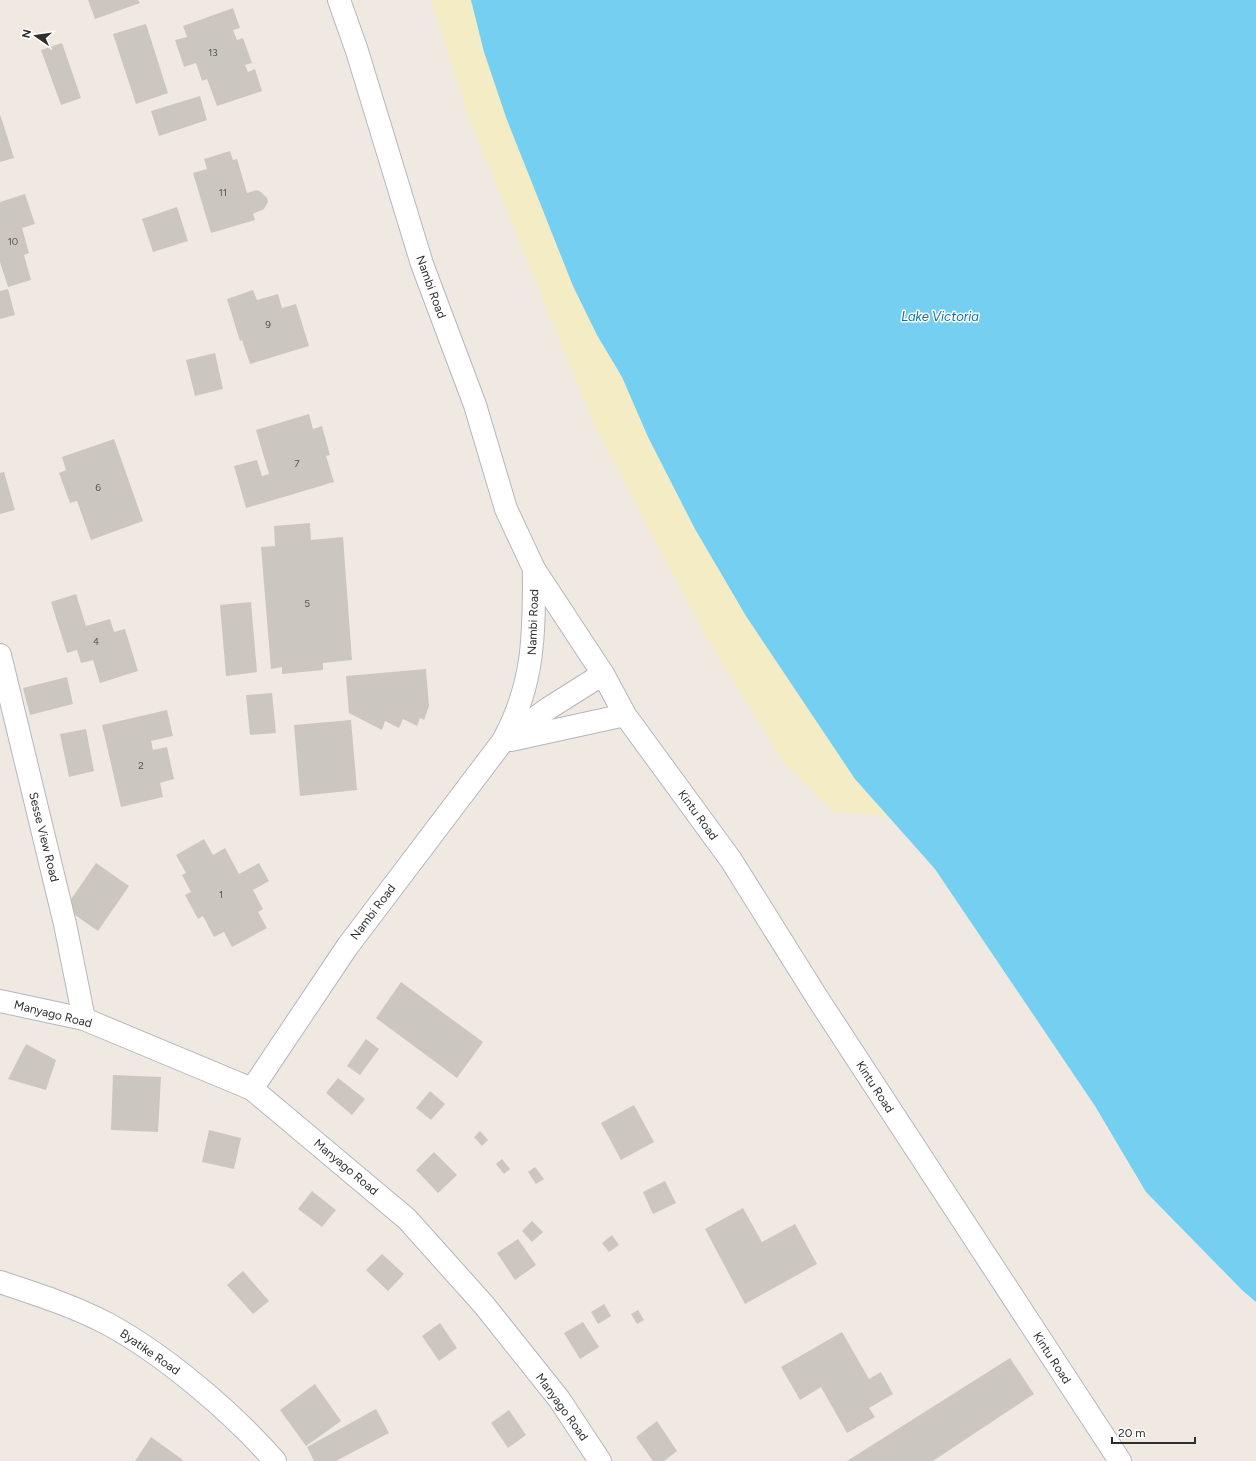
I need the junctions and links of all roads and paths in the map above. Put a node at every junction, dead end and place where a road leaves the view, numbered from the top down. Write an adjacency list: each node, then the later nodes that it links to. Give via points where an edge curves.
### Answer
1 (339, 0): 2 (street, Nambi Road, via 422,264 475,405 506,510)
2 (534, 569): 4 (street, Nambi Road); 6 (street, Nambi Road, via 534,634 529,677 516,717)
3 (0, 655): 8 (street, Sesse View Road, via 65,924)
4 (603, 674): 5 (street, Nambi Road); 6 (street, Nambi Road)
5 (626, 715): 6 (street); 13 (street, Kintu Road, via 731,860 818,999)
6 (503, 741): 9 (street, Nambi Road, via 347,947)
7 (0, 1001): 8 (street, Manyago Road)
8 (84, 1019): 9 (street, Manyago Road)
9 (252, 1089): 12 (street, Manyago Road, via 407,1219 484,1305 559,1399)
10 (0, 1282): 11 (street, Byatike Road, via 42,1296 108,1324 146,1348 220,1406)
11 (275, 1461)
12 (600, 1461)
13 (1120, 1461)

